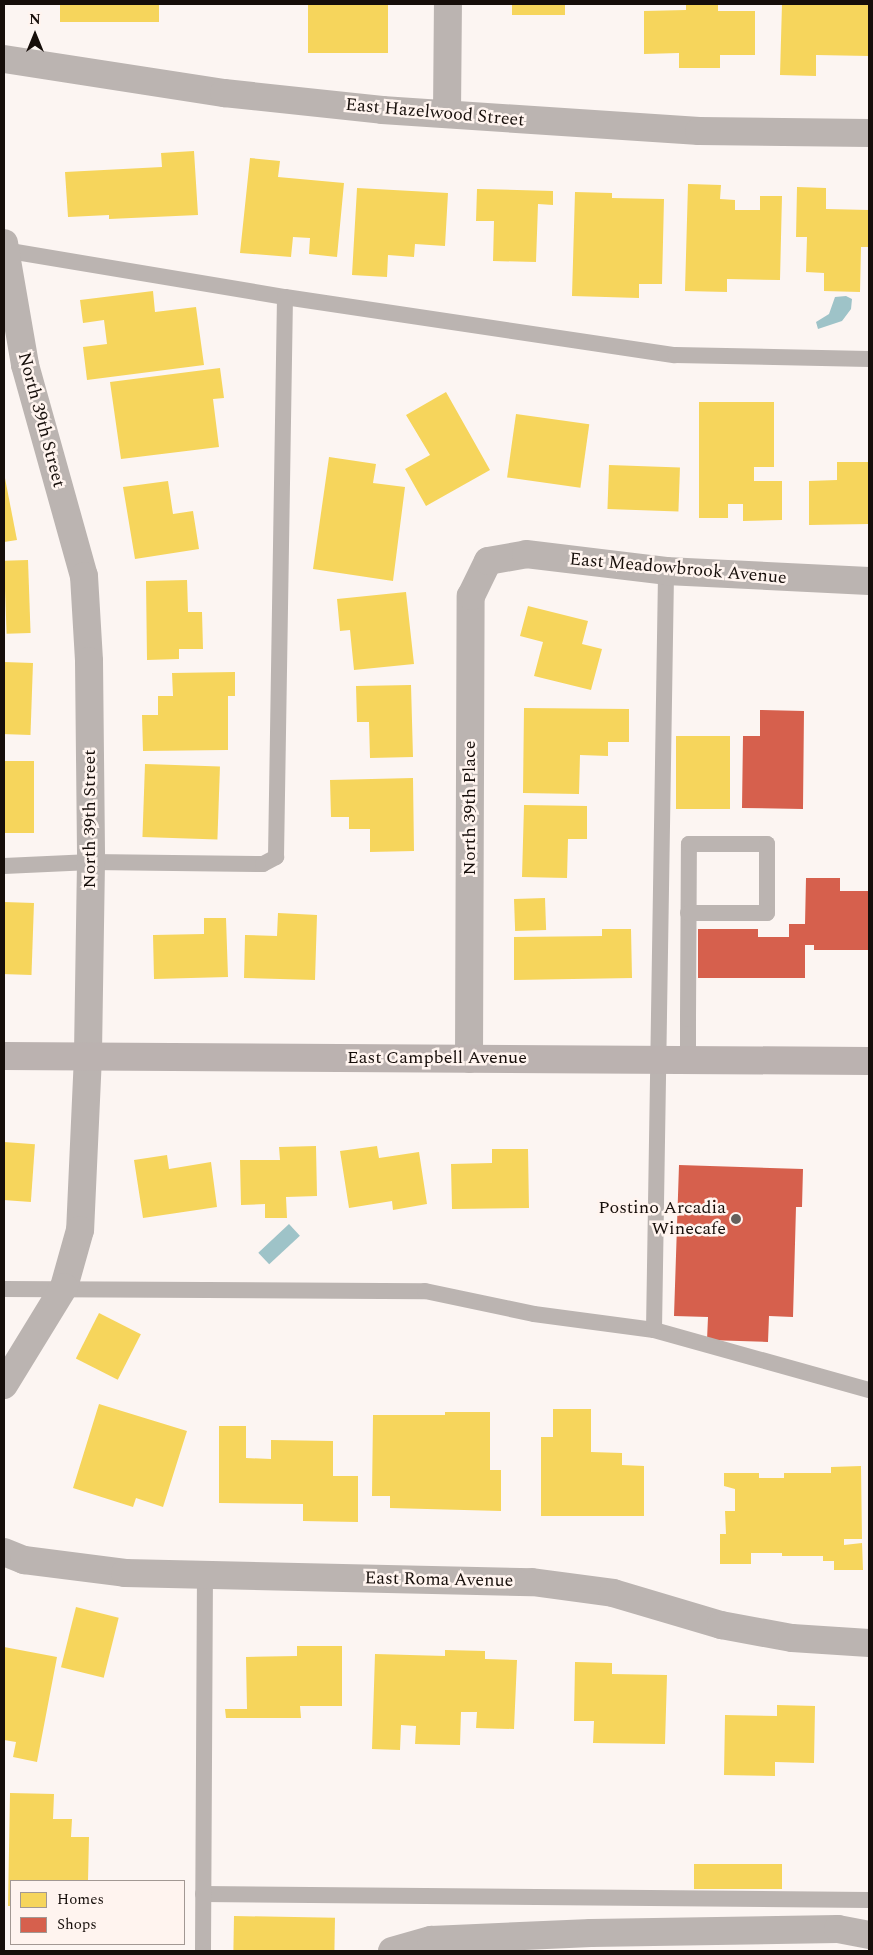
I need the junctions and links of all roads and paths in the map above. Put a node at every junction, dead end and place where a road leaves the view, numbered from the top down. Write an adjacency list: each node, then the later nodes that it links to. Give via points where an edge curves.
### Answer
1 (448, 4): 3 (street)
2 (4, 59): 3 (street, East Hazelwood Street, via 224,93 382,110)
3 (447, 113): 4 (street, East Hazelwood Street, via 699,131)
4 (869, 133)
5 (4, 248): 6 (lane); 11 (street, North 39th Street, via 25,366 84,576 89,662)
6 (285, 298): 7 (lane, via 675,355); 11 (lane, via 276,857 263,864)
7 (869, 359)
8 (488, 561): 9 (street, East Meadowbrook Avenue, via 526,554); 16 (street, North 39th Place, via 471,596)
9 (666, 571): 10 (street, East Meadowbrook Avenue); 17 (lane)
10 (869, 581)
11 (91, 862): 12 (lane); 15 (street, North 39th Street)
12 (4, 866)
13 (688, 913): 13 (lane, via 689,844 767,844 767,913); 18 (lane)
14 (4, 1056): 15 (street, East Campbell Avenue)
15 (88, 1056): 16 (street, East Campbell Avenue); 20 (street, North 39th Street, via 80,1230)
16 (469, 1059): 17 (street, East Campbell Avenue)
17 (659, 1059): 18 (street, East Campbell Avenue); 22 (lane)
18 (688, 1059): 19 (street, East Campbell Avenue)
19 (869, 1062)
20 (64, 1287): 21 (lane); 22 (lane, via 425,1291 534,1314); 23 (street, North 39th Street)
21 (4, 1289)
22 (654, 1330): 24 (lane)
23 (4, 1385)
24 (869, 1390)
25 (4, 1552): 26 (street, East Roma Avenue, via 24,1560 124,1573)
26 (205, 1574): 27 (street, East Roma Avenue, via 532,1582 613,1593 721,1625 792,1638); 28 (lane)
27 (869, 1643)
28 (203, 1894): 29 (lane); 31 (lane)
29 (869, 1900)
30 (869, 1935): 32 (street, via 838,1930 591,1933 431,1940)
31 (202, 1951)
32 (392, 1951)

